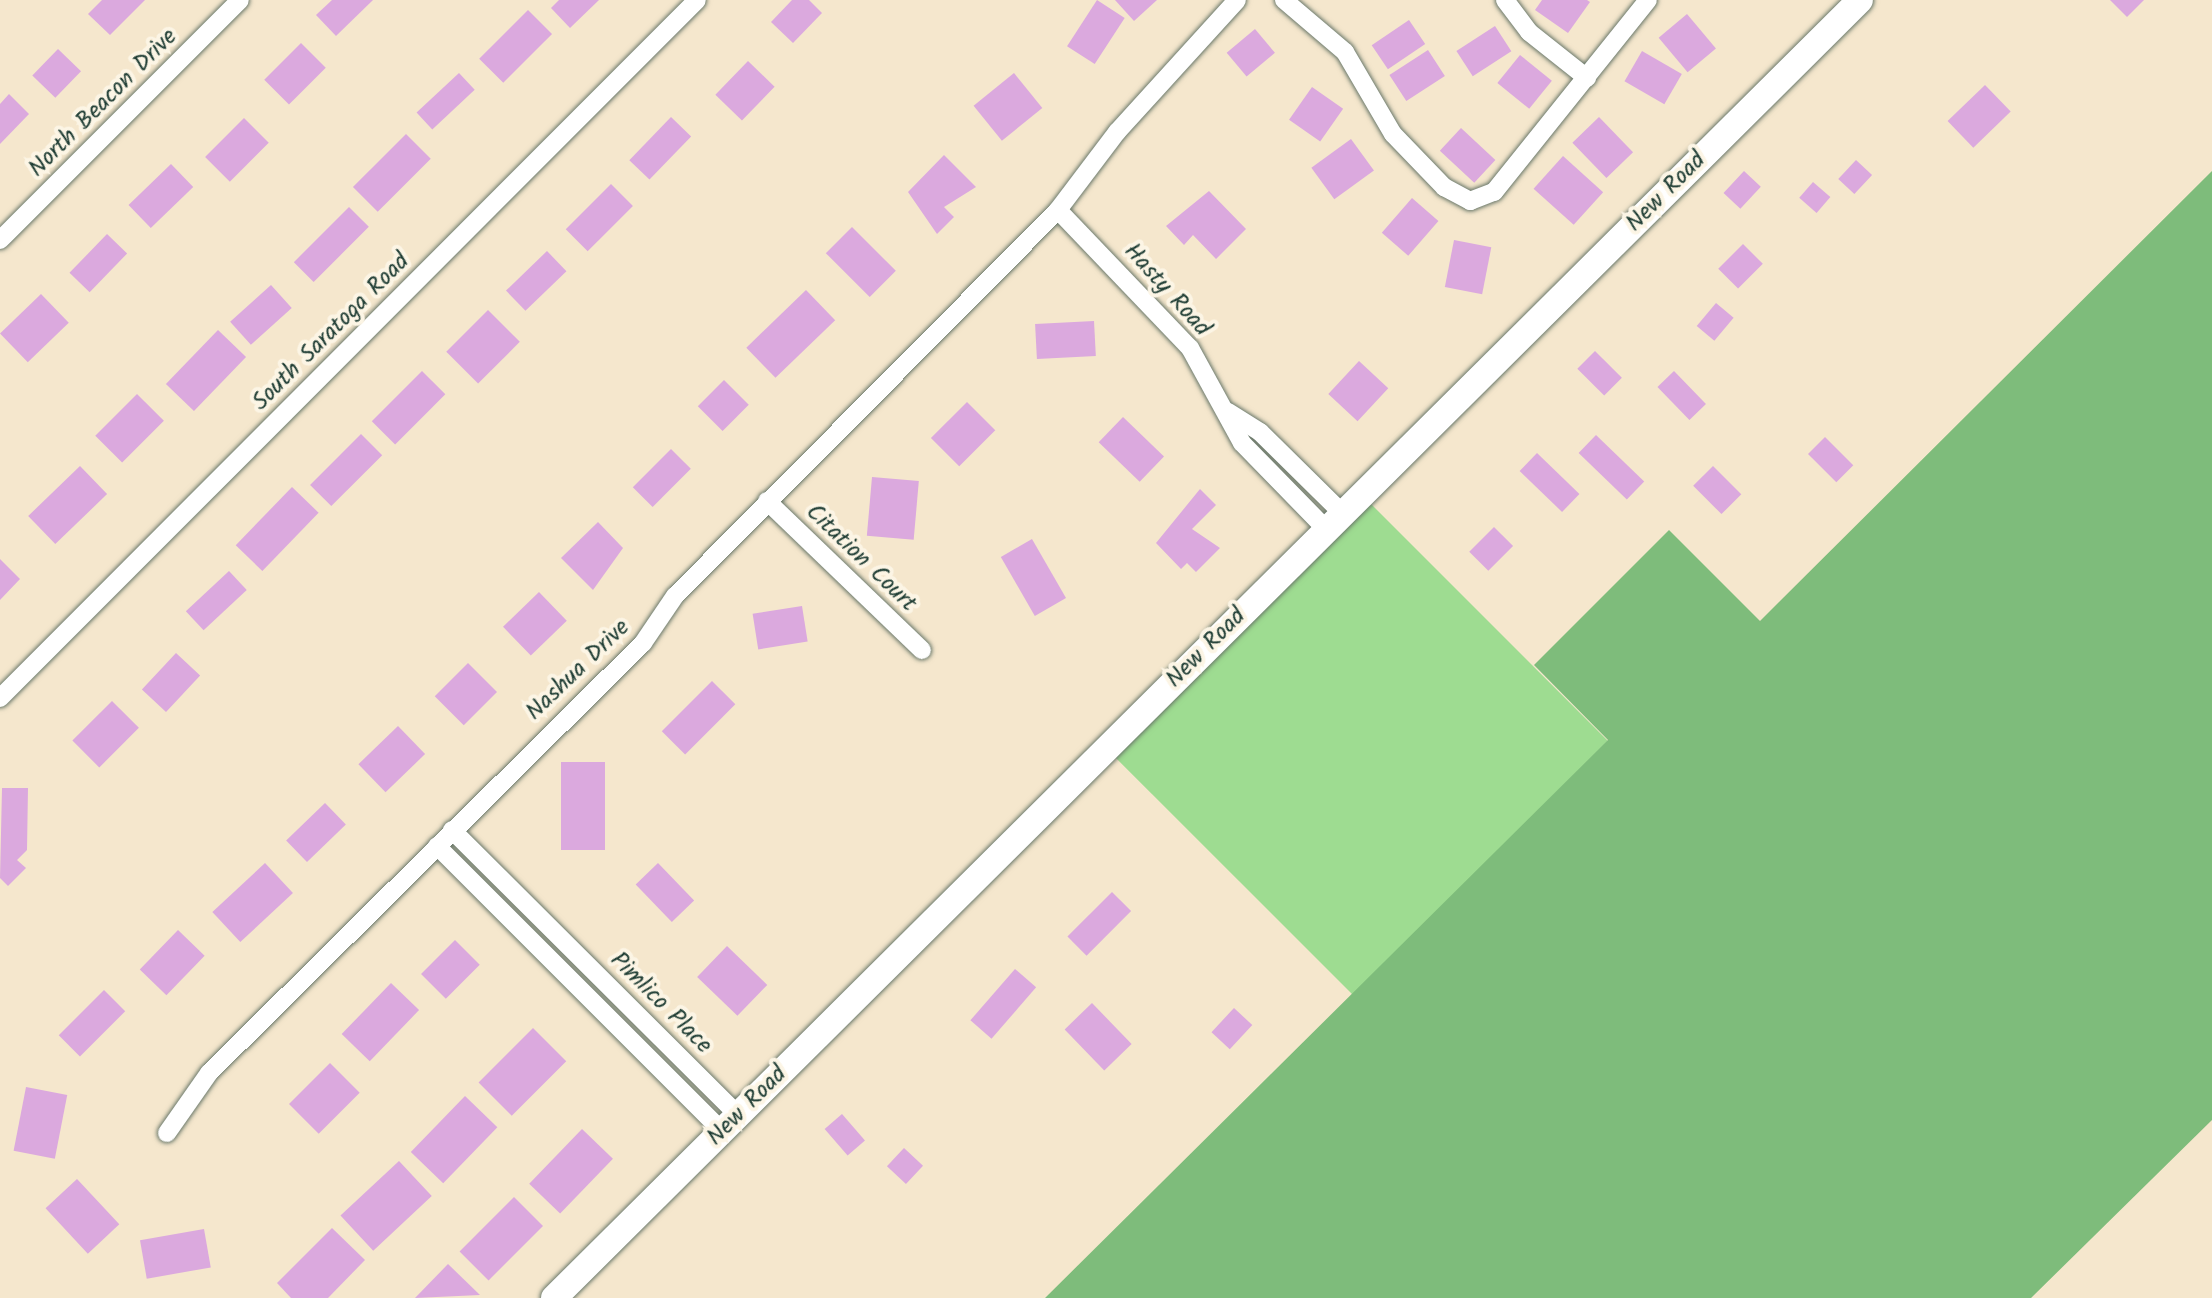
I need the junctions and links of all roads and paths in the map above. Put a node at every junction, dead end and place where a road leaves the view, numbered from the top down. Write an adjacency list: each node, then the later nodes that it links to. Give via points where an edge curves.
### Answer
1 (240, 0): 10 (street, North Beacon Drive)
2 (697, 0): 14 (street, South Saratoga Road)
3 (1237, 0): 9 (street, Nashua Drive, via 1117,132)
4 (1284, 0): 8 (street, via 1345,52 1393,134 1444,187 1470,201 1494,192)
5 (1505, 0): 8 (street, via 1529,32)
6 (1648, 0): 8 (street)
7 (1860, 0): 12 (street, New Road)
8 (1587, 78)
9 (1058, 210): 11 (street, Nashua Drive); 12 (street, Hasty Road, via 1190,348 1227,412 1260,432)
10 (0, 240)
11 (767, 501): 13 (street, Citation Court); 15 (street, Nashua Drive, via 675,596 643,643)
12 (1334, 521): 19 (street, New Road)
13 (922, 650)
14 (0, 698)
15 (452, 830): 16 (street, Nashua Drive); 17 (street, Pimlico Place)
16 (437, 846): 18 (street, Pimlico Place); 20 (street, Nashua Drive, via 209,1073)
17 (549, 925): 18 (street); 19 (street, Pimlico Place)
18 (533, 940): 19 (street, Pimlico Place)
19 (730, 1123): 21 (street, New Road)
20 (167, 1133)
21 (554, 1298)

